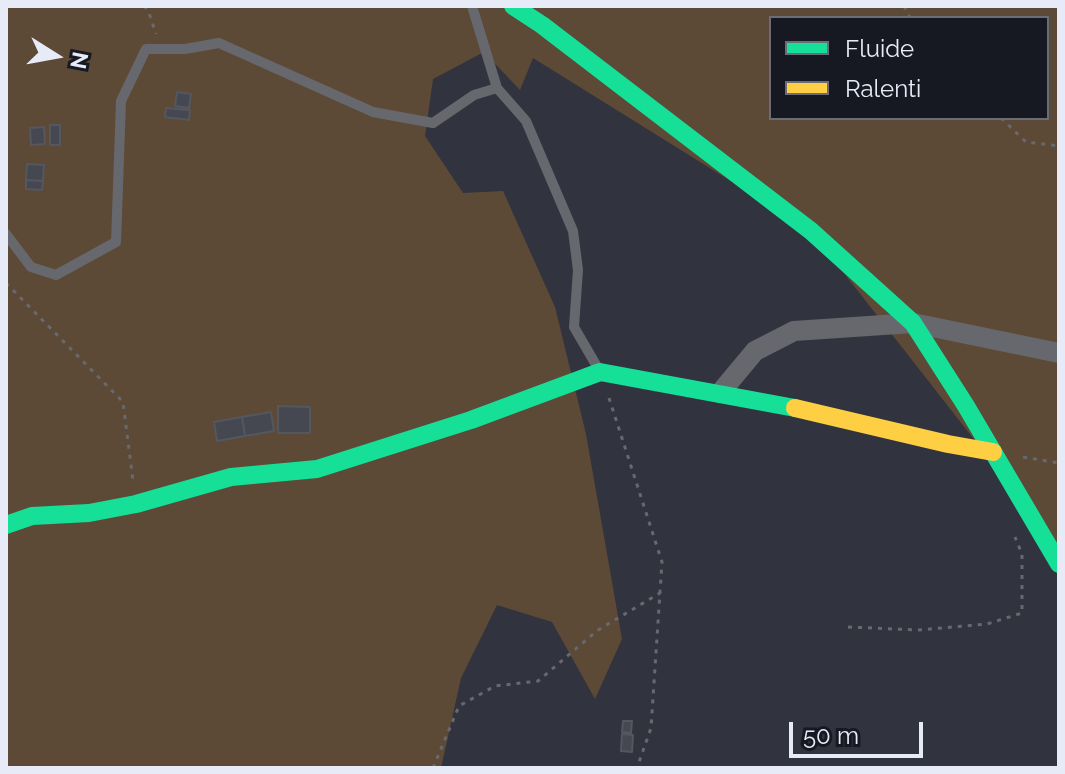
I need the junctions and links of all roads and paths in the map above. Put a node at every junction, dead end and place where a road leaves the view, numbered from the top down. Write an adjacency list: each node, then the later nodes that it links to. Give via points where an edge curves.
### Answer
1 (144, 6): 4 (path)
2 (472, 6): 5 (lane)
3 (513, 6): 10 (street, via 811,231)
4 (161, 49): 5 (lane, via 219,43 373,112 433,123 474,95); 8 (lane, via 146,49 121,101 116,242 56,275 31,267)
5 (497, 88): 12 (lane, via 526,121 573,231 578,270 574,327)
6 (1003, 120): 7 (path, via 1026,142)
7 (1059, 146)
8 (6, 234)
9 (6, 283): 16 (path, via 123,402)
10 (913, 323): 11 (street); 13 (street, via 794,331 755,351); 14 (street)
11 (1059, 353)
12 (600, 372): 13 (street); 16 (street, via 317,469 231,477); 20 (path, via 662,562)
13 (720, 393): 14 (street)
14 (993, 452): 15 (path); 19 (street)
15 (1059, 463)
16 (136, 504): 17 (street, via 32,516)
17 (6, 525)
18 (1013, 532): 21 (path, via 1022,554 1022,613 987,624 918,630)
19 (1059, 564)
20 (660, 593): 22 (path, via 598,630 538,681 495,686 459,706); 23 (path, via 651,728)
21 (848, 627)
22 (433, 768)
23 (637, 768)

